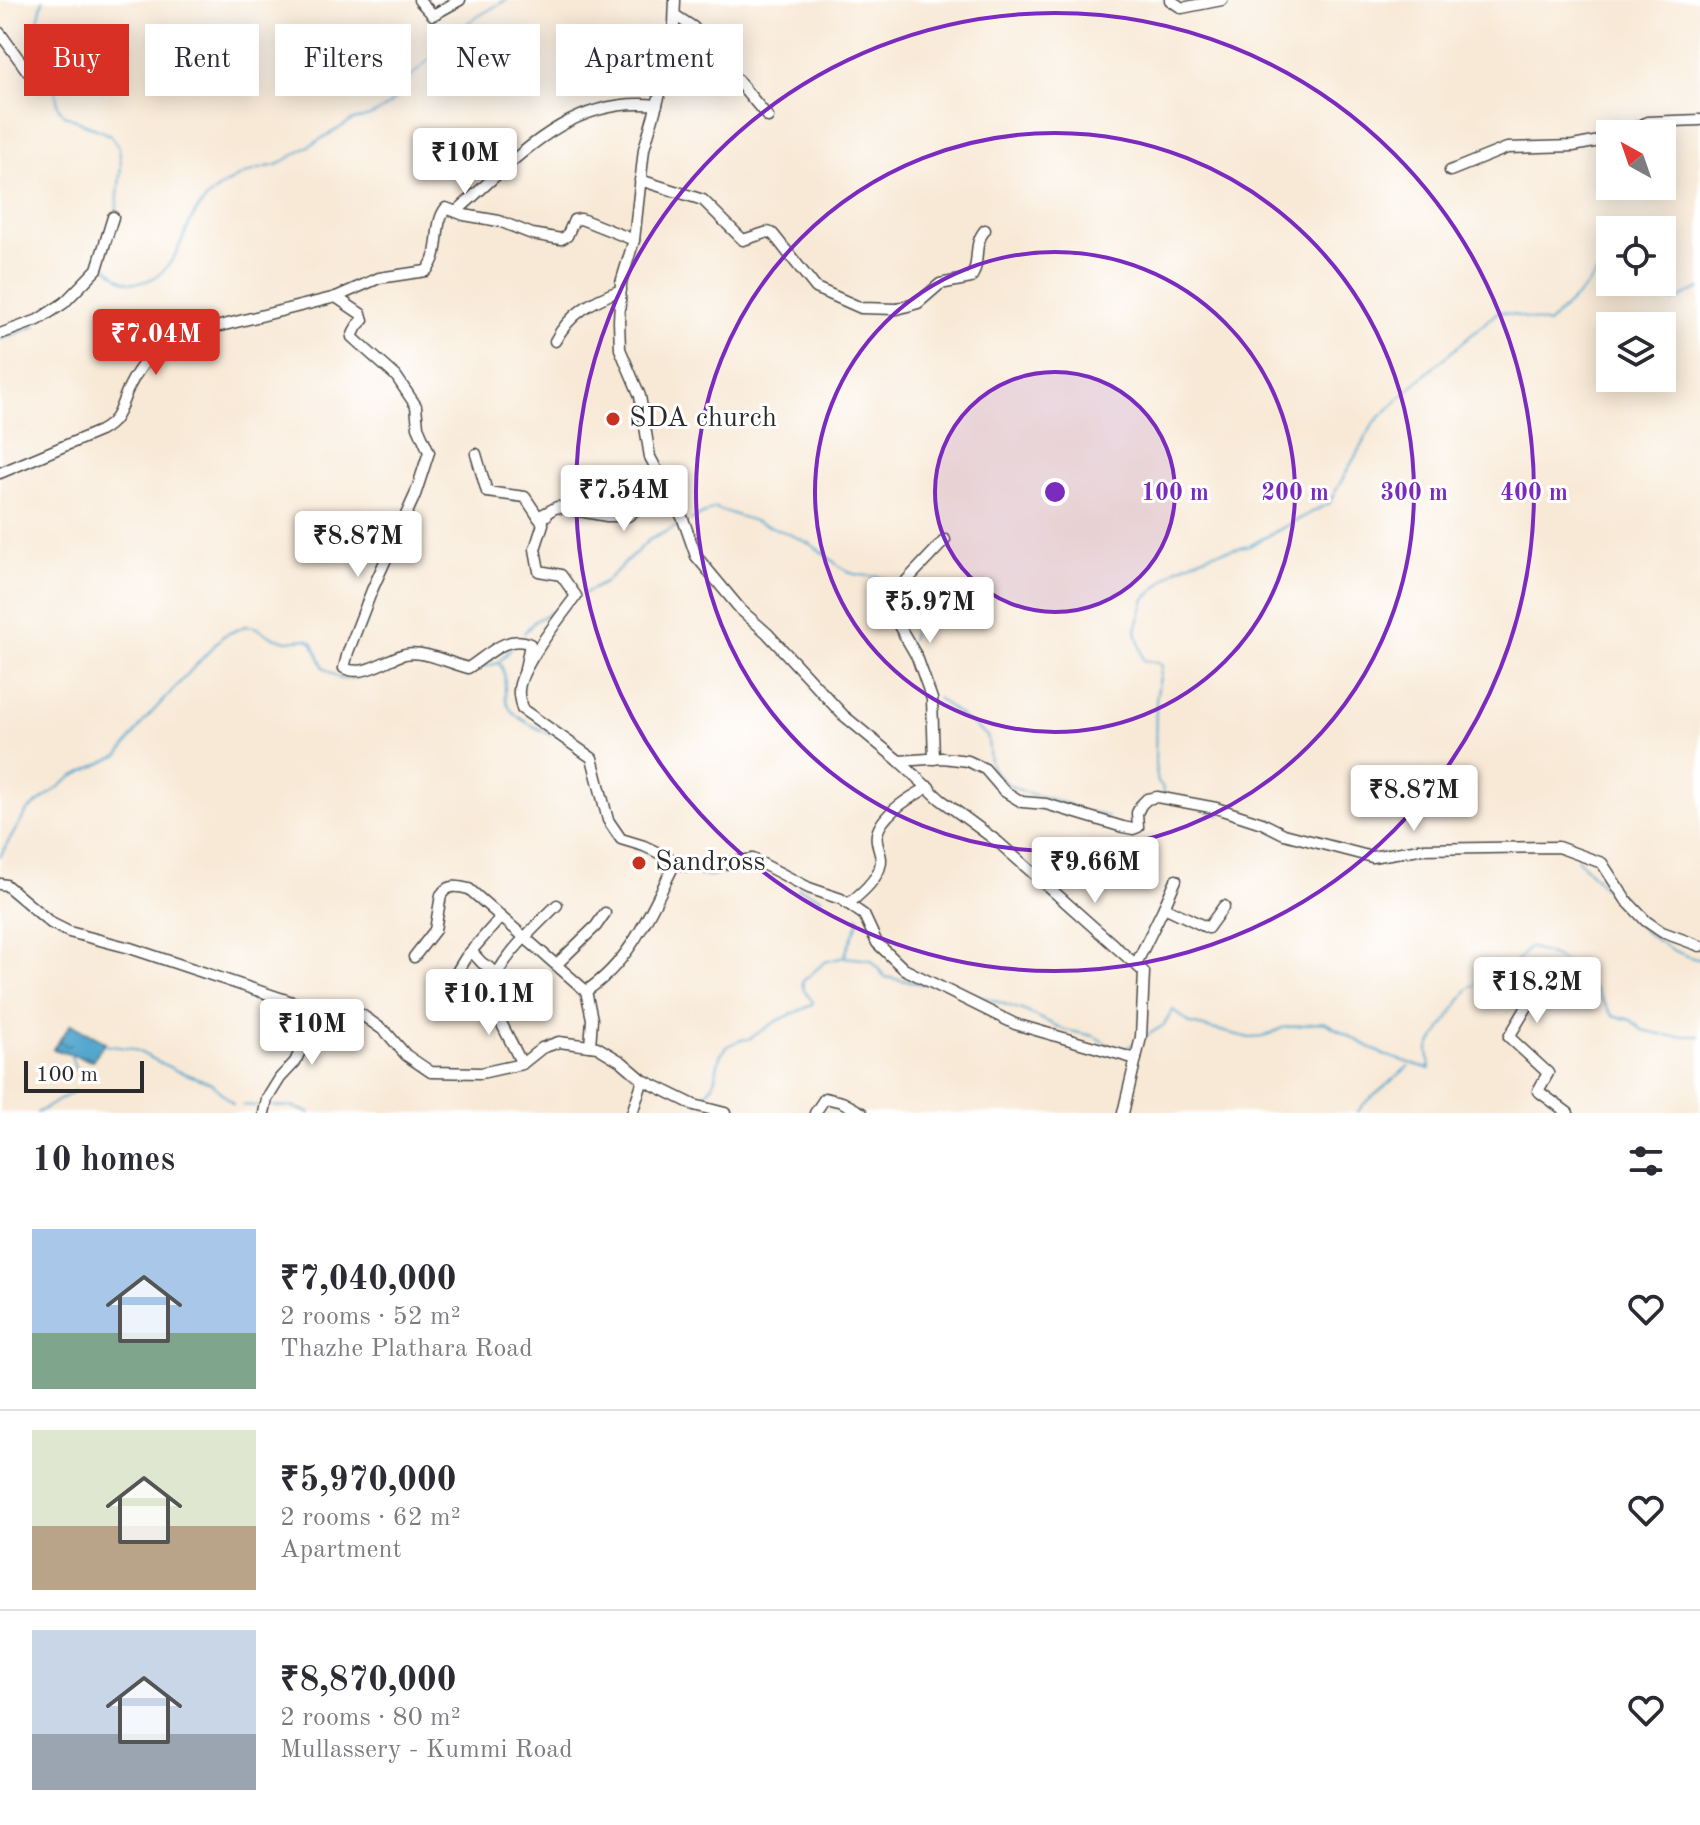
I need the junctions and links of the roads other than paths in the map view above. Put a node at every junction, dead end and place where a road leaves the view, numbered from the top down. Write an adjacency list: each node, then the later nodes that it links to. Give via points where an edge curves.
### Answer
1 (419, 0): 2 (street, via 433,15)
2 (460, 0)
3 (675, 0): 6 (street)
4 (1170, 0): 5 (street, via 1182,8)
5 (1222, 0)
6 (676, 16): 9 (street); 10 (street, via 693,27)
7 (0, 33): 8 (street)
8 (24, 66)
9 (657, 105): 15 (street); 16 (street, via 591,112 567,122 535,140)
10 (768, 117)
11 (1700, 120): 12 (street)
12 (1676, 121)
13 (1596, 142): 14 (street, via 1507,148)
14 (1450, 171)
15 (640, 180): 18 (street, via 703,200 743,240 773,234 816,288 861,308 897,309 918,303 938,285 971,278); 19 (street)
16 (457, 211): 19 (street, via 561,239 574,220 581,219); 21 (street, via 443,210 436,251 426,271 373,279)
17 (113, 217): 22 (street, via 97,269 64,303)
18 (985, 230)
19 (634, 240): 20 (street)
20 (621, 290): 23 (street, via 578,312 564,323); 26 (street, via 620,349 640,396 650,457)
21 (336, 297): 25 (street, via 172,338 137,373 112,424); 29 (street, via 361,314 363,320 352,337 396,376 416,406 429,452 344,668 360,671 413,654 468,668 496,647 522,640 530,644)
22 (0, 334)
23 (555, 341)
24 (476, 454): 27 (street, via 487,492 525,497)
25 (0, 473)
26 (665, 486): 27 (street, via 628,516 557,507); 31 (street, via 696,556 741,610 843,715)
27 (543, 516): 29 (street, via 535,549 539,571 561,575 576,596)
28 (945, 540): 30 (street, via 893,595 890,610 917,657 932,699)
29 (525, 673): 33 (street, via 519,689 522,709 592,758 608,820 621,839)
30 (934, 759): 31 (street); 43 (street, via 968,761 985,769 1022,802 1133,829 1147,799 1175,798 1372,857 1419,849 1558,847 1602,863 1646,921)
31 (899, 761): 32 (street)
32 (929, 787): 36 (street, via 879,828 880,869); 47 (street)
33 (676, 861): 36 (street, via 686,866 753,859); 50 (street, via 642,929 609,973)
34 (1176, 880): 39 (street)
35 (0, 884): 52 (street, via 69,932)
36 (848, 904): 54 (street, via 864,915 877,943 904,969 1015,1024)
37 (557, 905): 42 (street)
38 (1224, 906): 39 (street, via 1208,928)
39 (1164, 907): 47 (street)
40 (605, 913): 46 (street)
41 (501, 917): 42 (street); 44 (street); 45 (street, via 469,889 450,887 441,895 435,930)
42 (524, 938): 46 (street); 48 (street)
43 (1700, 946)
44 (472, 952): 48 (street); 51 (street, via 458,970)
45 (414, 957)
46 (557, 964): 50 (street)
47 (1136, 964): 54 (street, via 1144,972)
48 (496, 972): 51 (street)
49 (1520, 977): 63 (street, via 1534,995 1509,1037 1548,1073 1538,1091)
50 (586, 991): 53 (street)
51 (487, 995): 55 (street)
52 (313, 1009): 55 (street, via 362,1015 431,1072 481,1073); 57 (street, via 295,1062 267,1099)
53 (590, 1046): 55 (street, via 559,1042); 56 (street)
54 (1136, 1059): 62 (street)
55 (522, 1064)
56 (643, 1080): 58 (street); 59 (street)
57 (264, 1113)
58 (632, 1113)
59 (725, 1113)
60 (815, 1113): 61 (street, via 825,1098)
61 (862, 1113)
62 (1123, 1113)
63 (1568, 1113)

